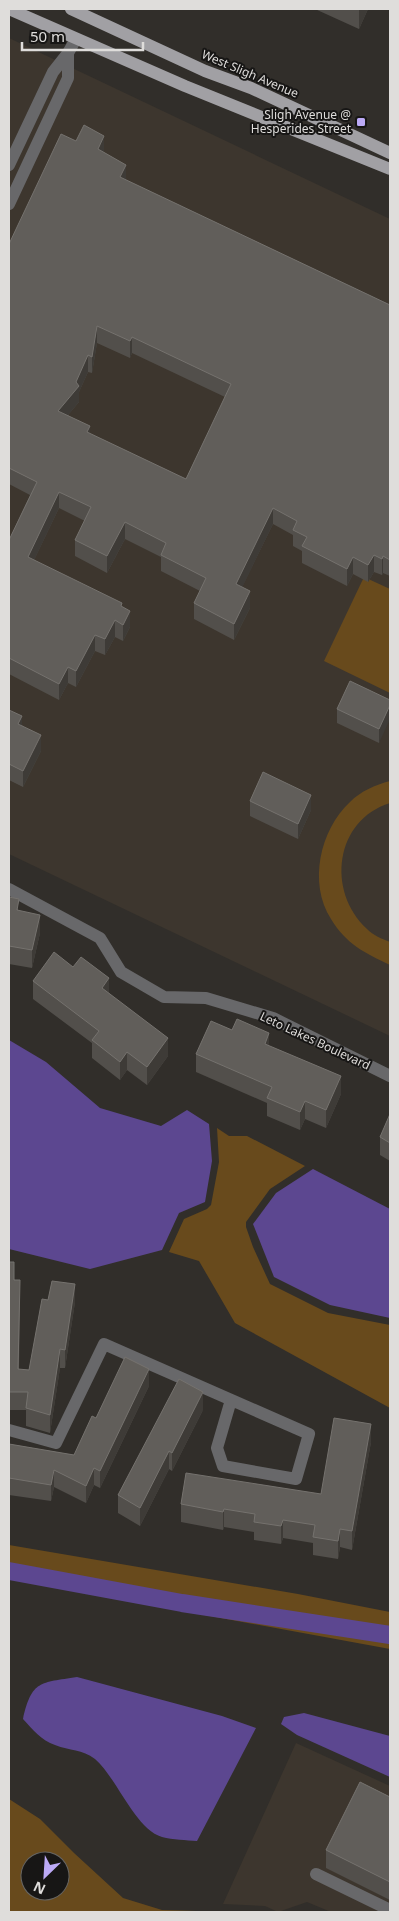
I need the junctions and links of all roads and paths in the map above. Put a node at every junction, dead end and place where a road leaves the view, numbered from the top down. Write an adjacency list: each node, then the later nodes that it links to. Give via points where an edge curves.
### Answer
1 (9, 9): 3 (main road)
2 (71, 9): 5 (main road, West Sligh Avenue)
3 (76, 39): 4 (street); 7 (main road)
4 (68, 53): 6 (street, via 53,72); 8 (street, via 68,78)
5 (390, 153)
6 (9, 165)
7 (390, 168)
8 (9, 204)
9 (9, 889): 10 (street, Leto Lakes Boulevard, via 100,938 121,972 164,997 206,998 272,1018)
10 (390, 1076)
11 (231, 1400): 11 (street, via 309,1434 296,1479 223,1466 217,1448); 12 (street, via 104,1344 56,1443)
12 (9, 1430)
13 (316, 1874): 14 (street)
14 (390, 1910)

